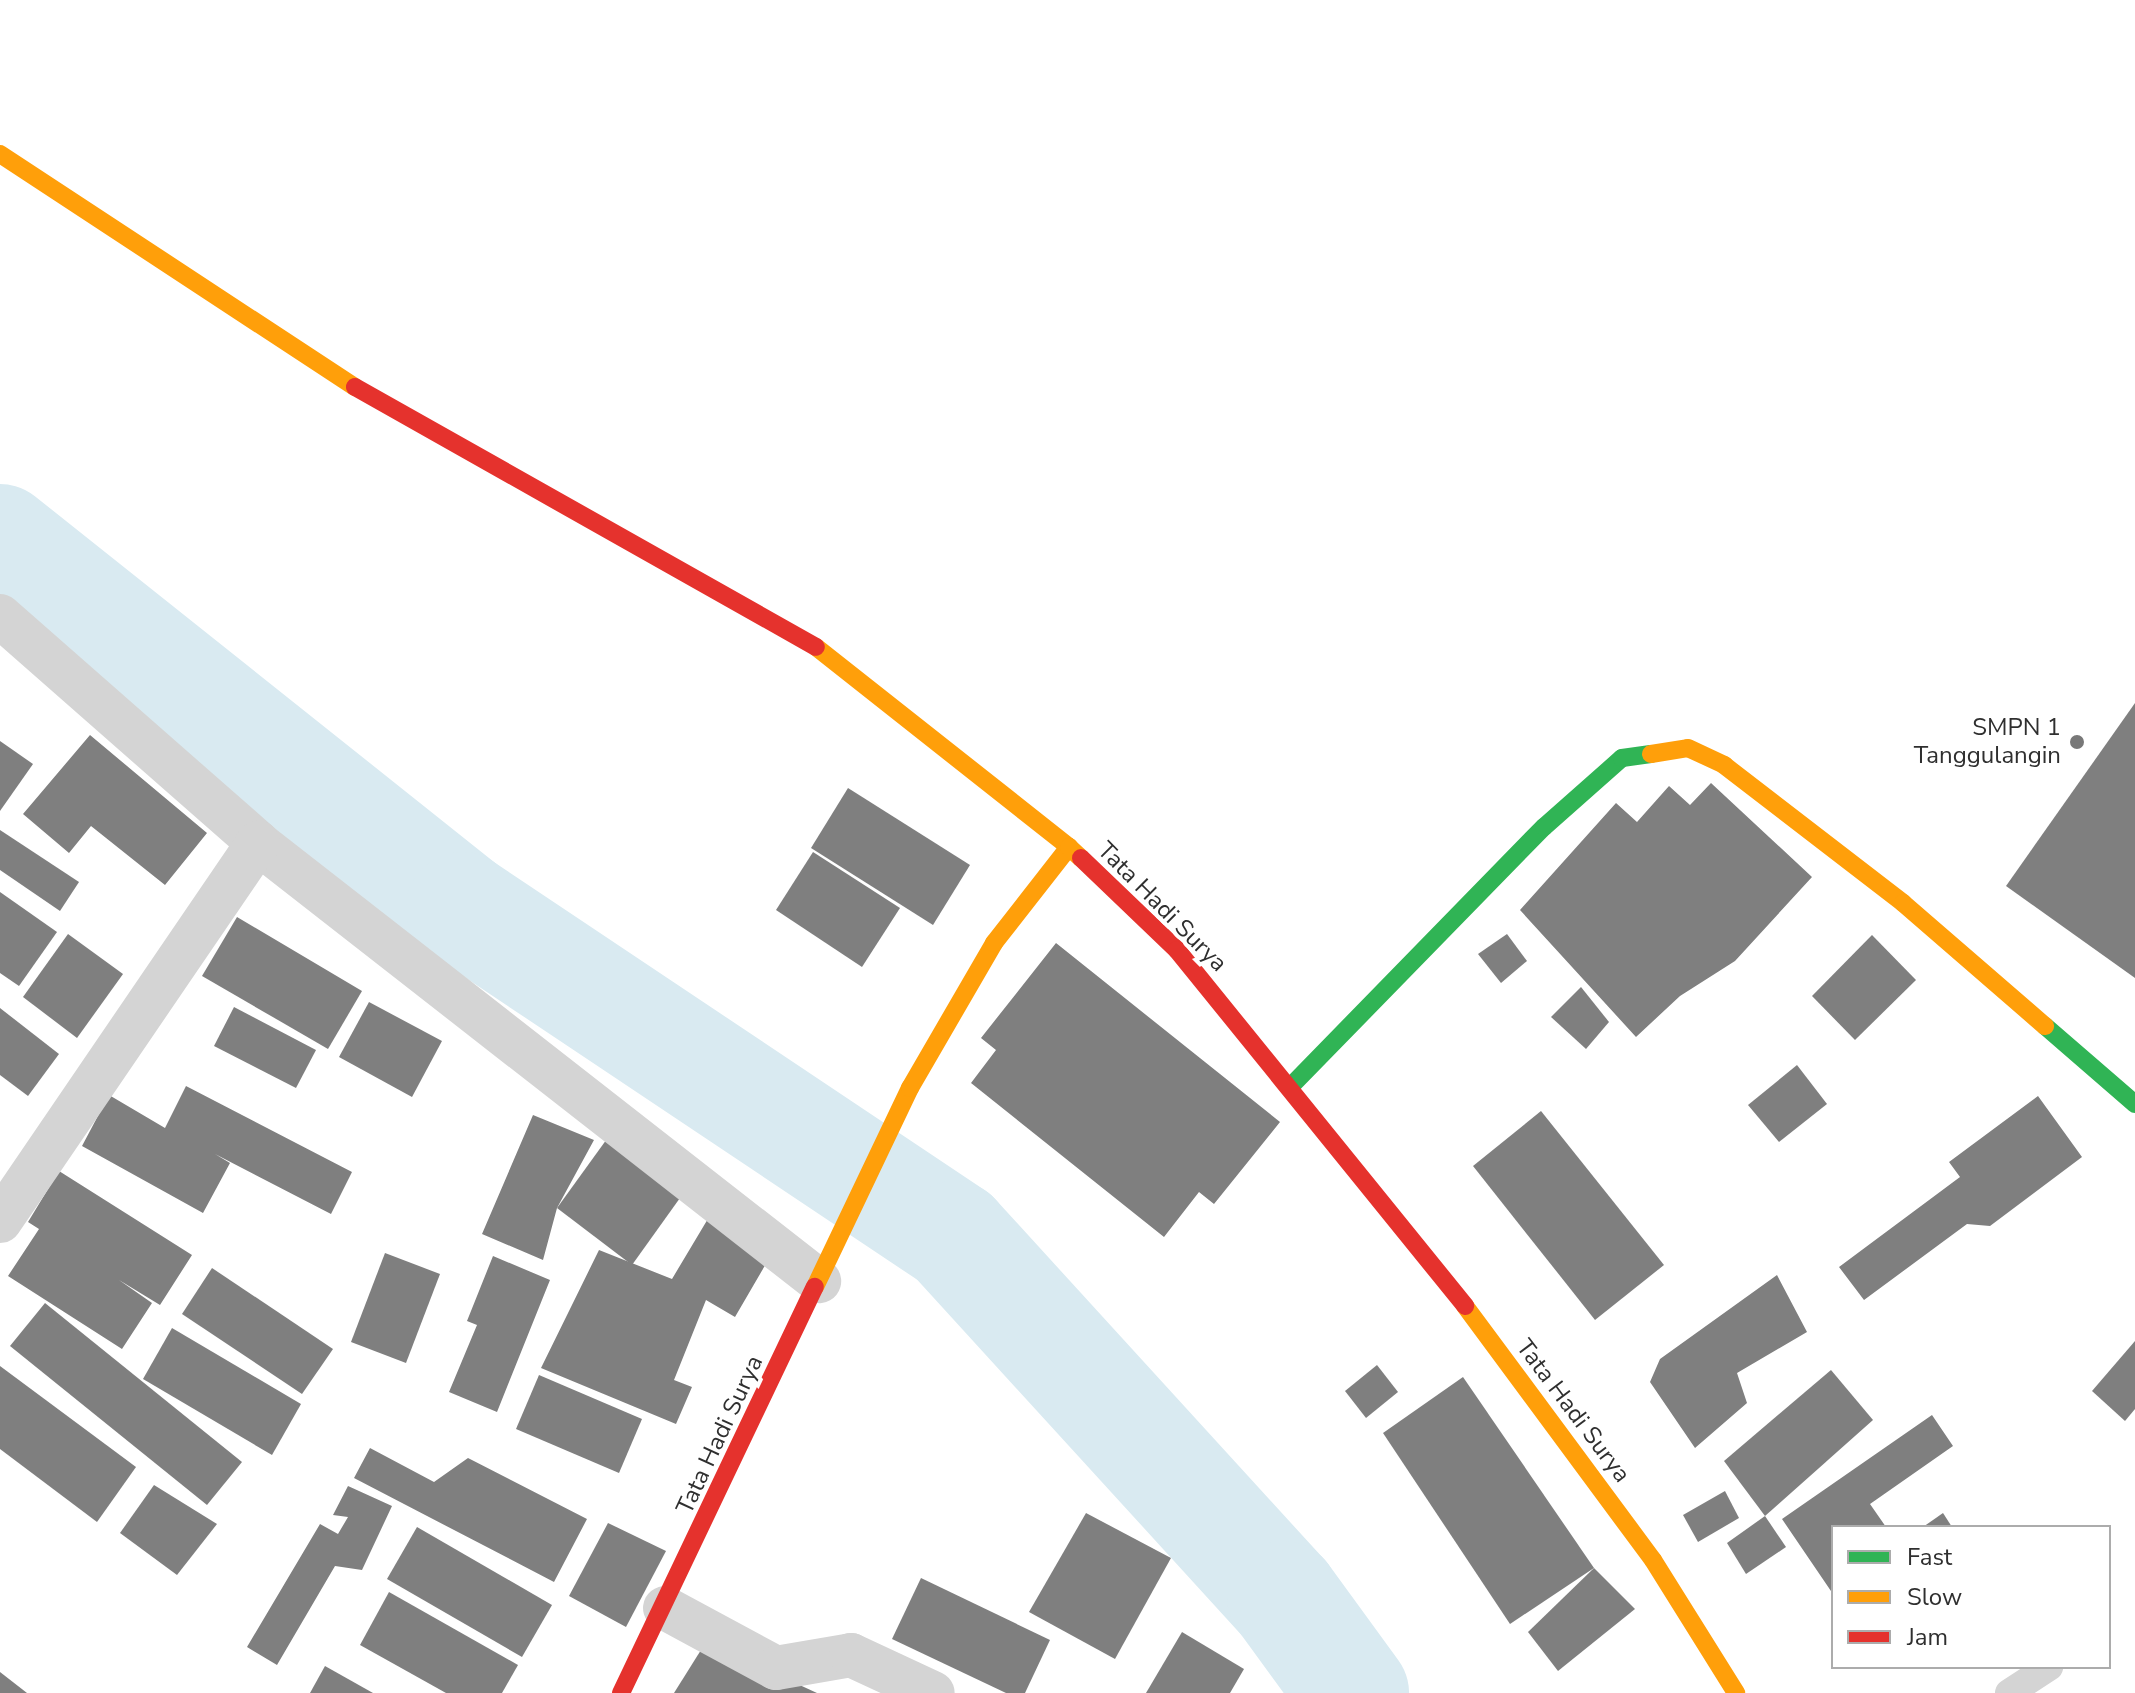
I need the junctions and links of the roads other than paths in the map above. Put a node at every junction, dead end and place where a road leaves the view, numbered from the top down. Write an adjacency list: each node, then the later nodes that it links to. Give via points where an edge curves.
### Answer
1 (0, 154): 4 (street, via 360,390 847,665)
2 (0, 616): 3 (street)
3 (258, 843): 7 (street); 8 (street)
4 (1069, 847): 5 (street, Tata Hadi Surya, via 1177,950); 8 (street, Tata Hadi Surya, via 994,943 910,1088)
5 (1291, 1086): 6 (street, via 1544,827 1622,758 1688,748 1724,765 1903,903); 13 (street, Tata Hadi Surya, via 1644,1547)
6 (2135, 1104)
7 (0, 1221)
8 (819, 1281): 9 (street, Tata Hadi Surya)
9 (665, 1608): 11 (street, Tata Hadi Surya); 12 (street, via 776,1668 851,1655)
10 (2046, 1669): 14 (lane)
11 (621, 1693)
12 (933, 1693)
13 (1736, 1693)
14 (2009, 1693)

